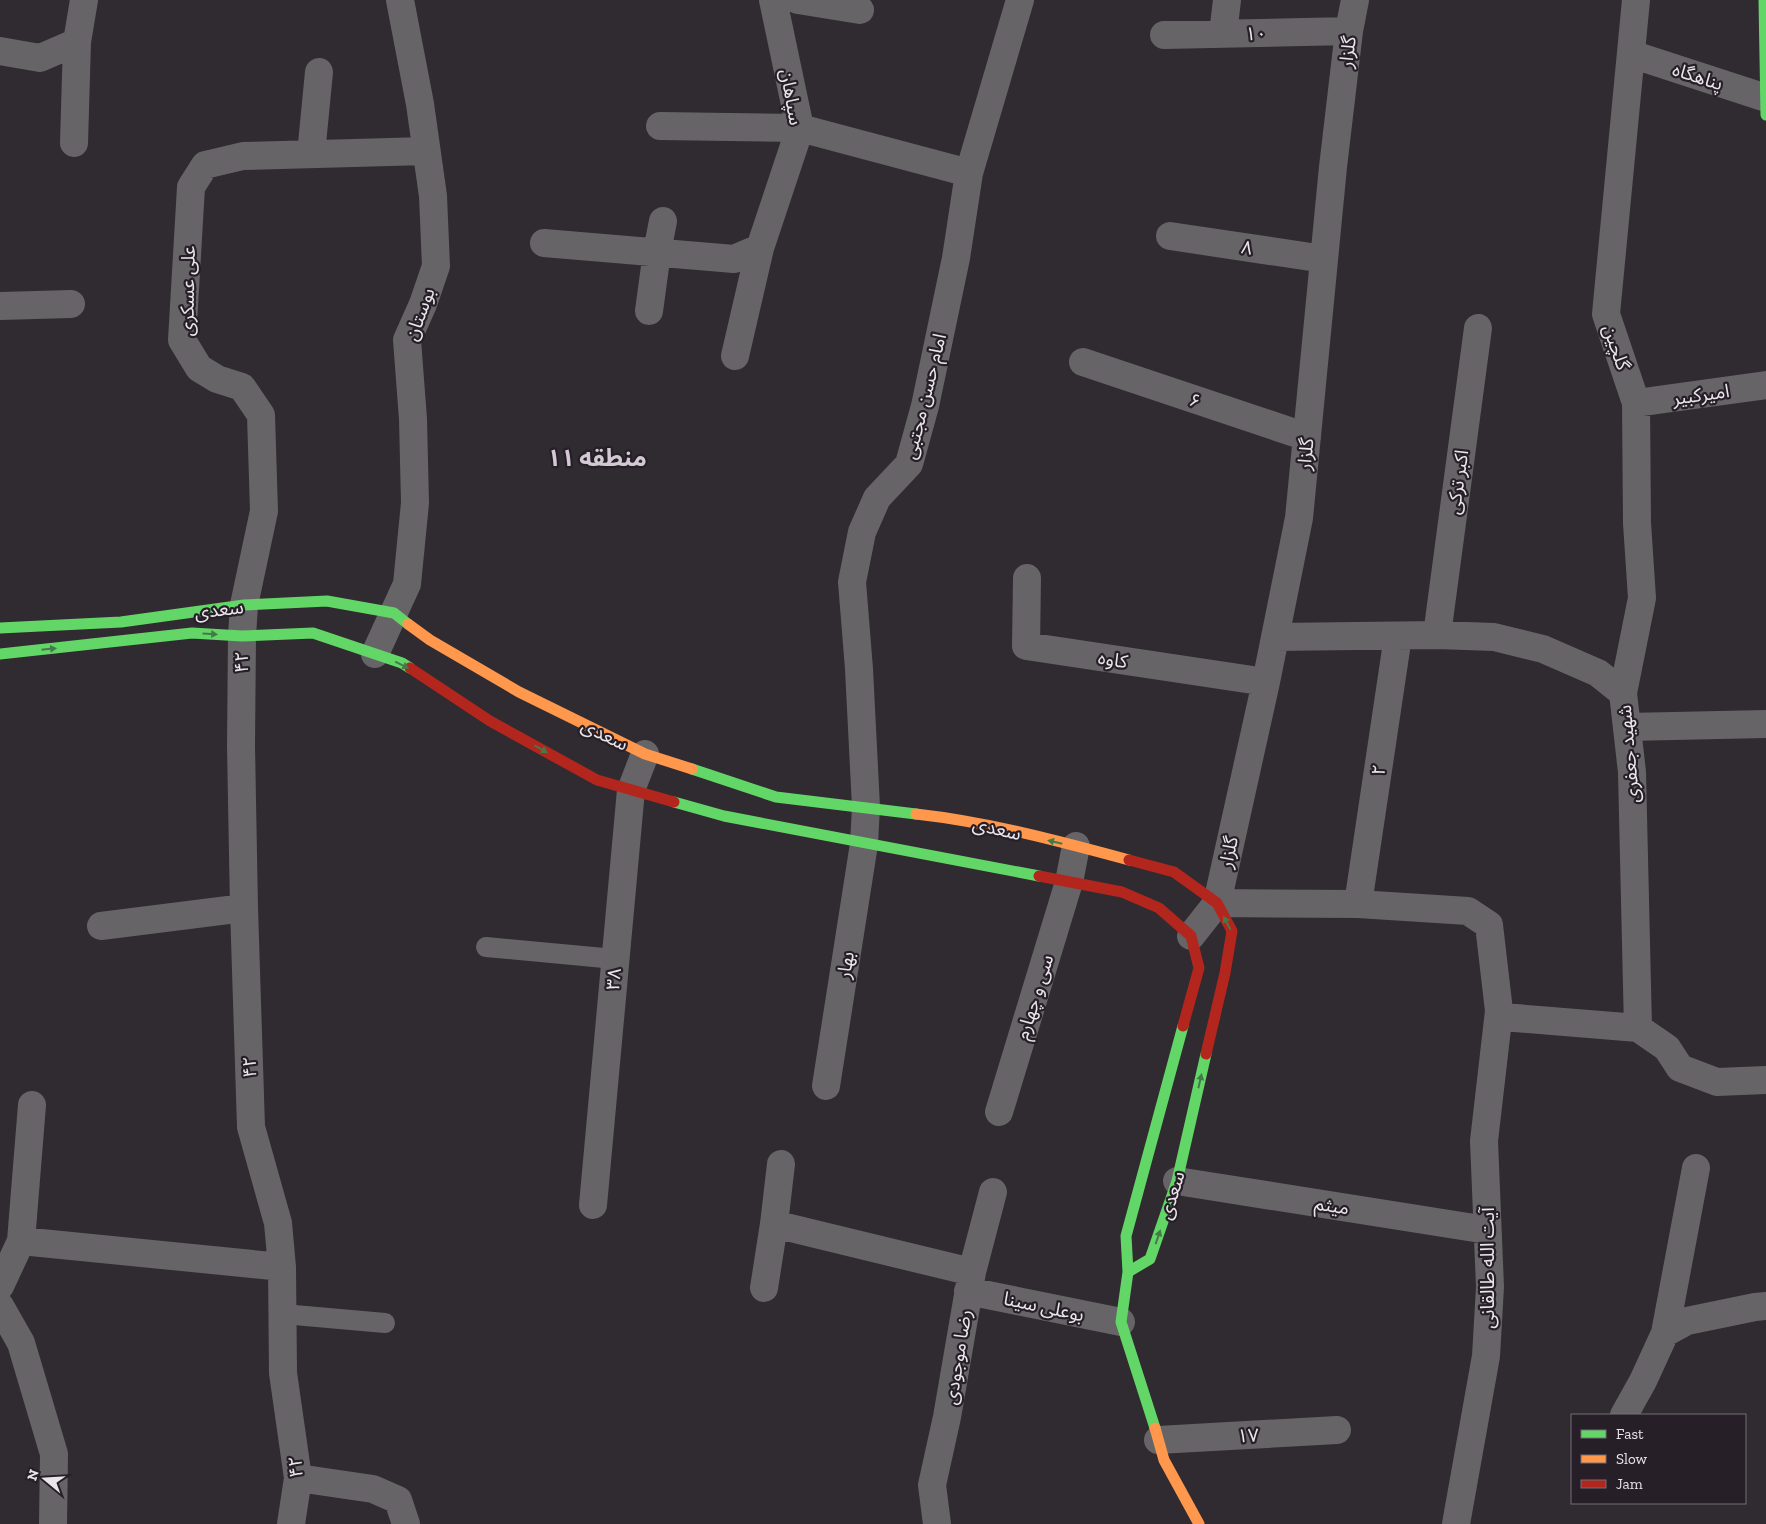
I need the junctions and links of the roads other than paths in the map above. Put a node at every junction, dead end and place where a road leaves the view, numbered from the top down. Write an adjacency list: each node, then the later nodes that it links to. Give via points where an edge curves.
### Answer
1 (84, 0): 14 (street)
2 (400, 0): 23 (street, بوستان)
3 (773, 0): 21 (street, سپاهان)
4 (798, 0): 10 (street)
5 (1020, 0): 25 (street, امام حسن مجتبی)
6 (1227, 0): 12 (street)
7 (1355, 0): 11 (street, گلزار)
8 (1636, 0): 16 (street, گلچین)
9 (1764, 0): 18 (street)
10 (860, 10)
11 (1349, 31): 12 (street, ۱۰); 31 (street, گلزار)
12 (1224, 34): 13 (street, ۱۰)
13 (1164, 35)
14 (77, 42): 15 (street, via 40,58); 22 (street)
15 (0, 52)
16 (1631, 54): 18 (street, پناهگاه); 39 (street, گلچین, via 1606,314)
17 (319, 72): 24 (street)
18 (1766, 98): 19 (street)
19 (1766, 115)
20 (660, 126): 21 (street)
21 (800, 128): 25 (street); 29 (street, سپاهان)
22 (74, 144)
23 (426, 151): 24 (street, علی عسکری); 43 (street, بوستان, via 433,196 436,266 407,340 415,503 408,584)
24 (311, 154): 42 (street, علی عسکری, via 243,156 205,165 191,187 182,340 199,368 216,379 242,388 261,415 264,511)
25 (969, 173): 57 (street, امام حسن مجتبی, via 956,258 925,406 909,464 876,498 862,532 852,582)
26 (664, 221): 30 (street)
27 (1170, 236): 31 (street, ۸)
28 (544, 243): 30 (street)
29 (760, 248): 30 (street, via 734,259); 36 (street, سپاهان)
30 (657, 252): 34 (street)
31 (1324, 259): 40 (street, گلزار)
32 (71, 304): 33 (street)
33 (0, 306)
34 (649, 311)
35 (1478, 328): 45 (street, اکبر ترکی)
36 (735, 356)
37 (1082, 362): 40 (street, ۶)
38 (1766, 385): 39 (street, امیرکبیر)
39 (1636, 403): 52 (street, گلچین, via 1637,523 1642,598)
40 (1307, 437): 48 (street, گلزار, via 1298,518)
41 (1027, 578): 51 (street, کاوه, via 1026,646)
42 (244, 605): 43 (street, سعدی, via 327,601); 44 (street, سعدی, via 121,622); 46 (street, ۴۲)
43 (394, 613): 50 (street, بوستان); 55 (street, سعدی, via 430,640 520,692)
44 (0, 628)
45 (1437, 635): 47 (street, شهید جعفری); 52 (street, شهید جعفری, via 1494,637 1543,649 1598,673)
46 (242, 636): 49 (street, سعدی, one-way to 46, via 192,633); 50 (street, سعدی, via 313,633); 63 (street, ۴۲)
47 (1398, 636): 48 (street, شهید جعفری); 62 (street, ۲)
48 (1275, 637): 51 (street, گلزار)
49 (0, 654)
50 (375, 654): 56 (street, سعدی, one-way to 56, via 402,664 490,720 597,780)
51 (1266, 682): 61 (street, گلزار)
52 (1624, 693): 54 (street, شهید جعفری)
53 (1766, 724): 54 (street)
54 (1627, 727): 69 (street, شهید جعفری, via 1632,772)
55 (645, 754): 56 (street, ۳۸); 57 (street, سعدی, via 776,796)
56 (631, 790): 58 (street, سعدی, via 724,816); 67 (street, ۳۸)
57 (866, 807): 58 (street, امام حسن مجتبی); 59 (street, سعدی, one-way to 57, via 954,818)
58 (864, 844): 60 (street, سعدی); 71 (street, بهار)
59 (1076, 846): 60 (street, سی و چهارم); 61 (street, سعدی, via 1174,872)
60 (1069, 882): 65 (street, سعدی, via 1122,892 1159,908); 73 (street, سی و چهارم)
61 (1217, 903): 62 (street, آیت الله طالقانی); 65 (street); 76 (street, سعدی, one-way to 61, via 1232,931)
62 (1358, 904): 68 (street, آیت الله طالقانی, via 1468,911 1489,925)
63 (244, 908): 64 (street); 82 (street, ۴۲, via 250,1127 278,1223)
64 (101, 926)
65 (1191, 936): 83 (street, سعدی, via 1198,968 1126,1236)
66 (486, 947): 67 (lane)
67 (615, 959): 78 (street, ۳۸)
68 (1499, 1011): 69 (street, via 1503,1017); 80 (street, آیت الله طالقانی, via 1484,1141)
69 (1638, 1028): 70 (street, via 1667,1048 1680,1068 1717,1082)
70 (1766, 1080)
71 (826, 1086)
72 (32, 1105): 81 (street)
73 (999, 1112)
74 (781, 1164): 79 (street)
75 (1696, 1168): 92 (street)
76 (1177, 1181): 80 (street, میثم); 83 (street, سعدی, one-way to 76, via 1150,1259)
77 (993, 1192): 84 (street, رضا موجودی)
78 (593, 1205)
79 (774, 1224): 84 (street, بوعلی سینا); 86 (street)
80 (1487, 1230): 102 (street, آیت الله طالقانی, via 1490,1287 1486,1356)
81 (21, 1241): 82 (street); 85 (street)
82 (282, 1267): 89 (street, ۴۲)
83 (1128, 1272): 90 (street, سعدی)
84 (970, 1282): 90 (street, بوعلی سینا); 100 (street, رضا موجودی, via 932,1486)
85 (0, 1286)
86 (764, 1288)
87 (0, 1306): 97 (street, via 22,1343 54,1454)
88 (1766, 1306): 92 (street, via 1687,1321)
89 (282, 1314): 91 (lane); 96 (street, ۴۲, via 283,1373)
90 (1120, 1322): 95 (street, سعدی)
91 (385, 1323)
92 (1665, 1333): 93 (street)
93 (1625, 1414)
94 (1337, 1430): 95 (street, ۱۷)
95 (1158, 1440): 101 (street, سعدی, via 1164,1460)
96 (298, 1478): 98 (street, ۴۲); 99 (street, via 373,1489 398,1500)
97 (53, 1524)
98 (291, 1524)
99 (406, 1524)
100 (936, 1524)
101 (1199, 1524)
102 (1456, 1524)

